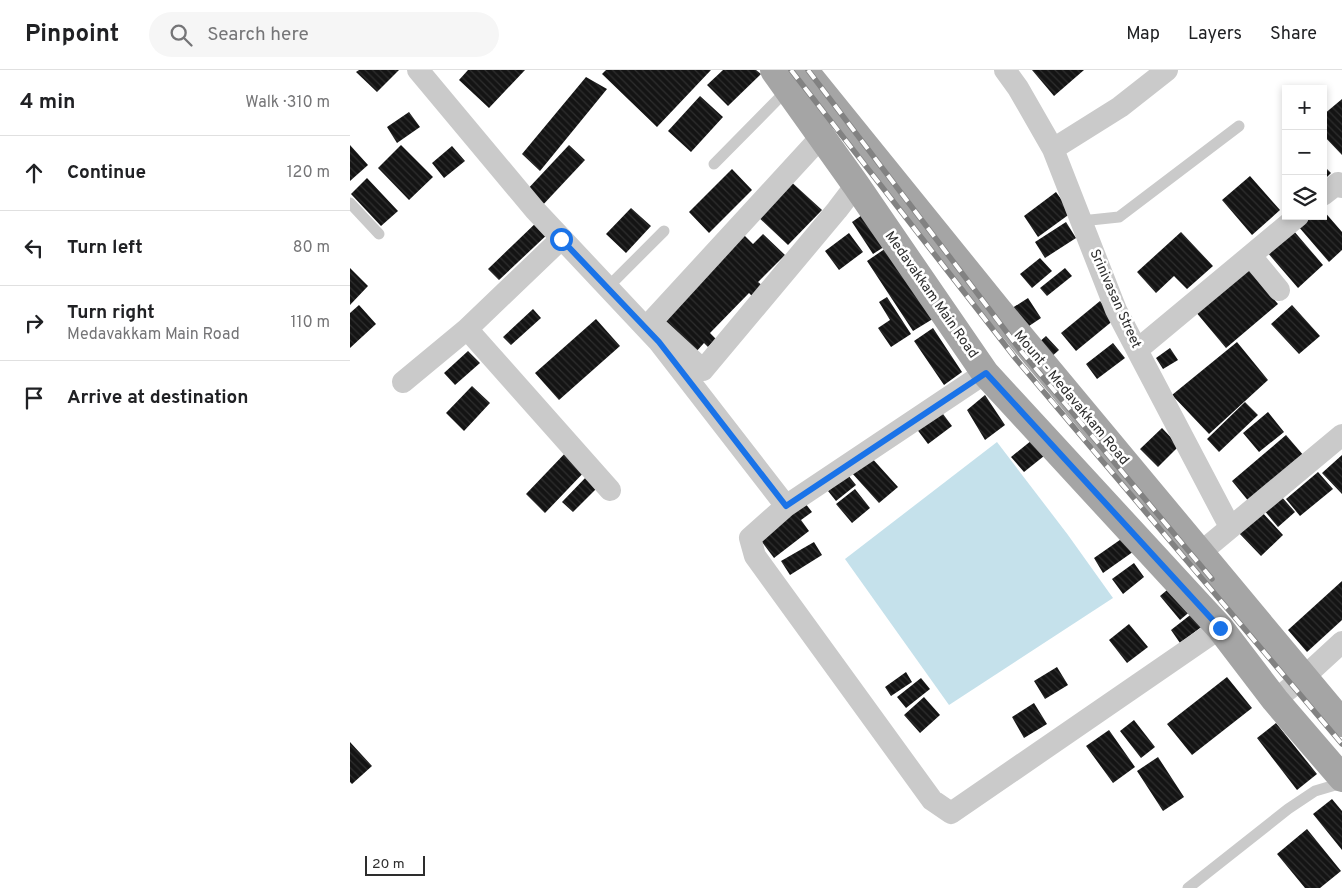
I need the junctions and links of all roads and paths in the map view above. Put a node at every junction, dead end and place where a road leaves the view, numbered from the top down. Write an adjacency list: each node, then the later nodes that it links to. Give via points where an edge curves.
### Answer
1 (418, 70): 17 (street)
2 (1167, 70): 7 (street, via 1120,106)
3 (1008, 71): 7 (street, Srinivasan Street)
4 (788, 76): 6 (main road, Medavakkam Main Road); 8 (lane); 29 (main road, Mount - Medavakkam Road, via 999,311)
5 (1239, 126): 14 (lane, via 1119,217)
6 (820, 137): 9 (main road, Medavakkam Main Road); 9 (street, via 651,322 703,370)
7 (1053, 149): 14 (street, Srinivasan Street)
8 (714, 164)
9 (856, 185): 23 (main road, Medavakkam Main Road)
10 (1342, 187): 11 (street, via 1338,183)
11 (1327, 192)
12 (350, 203): 16 (lane)
13 (1293, 220): 18 (street)
14 (1081, 221): 22 (street, Srinivasan Street, via 1116,310)
15 (664, 231): 19 (lane)
16 (379, 234)
17 (561, 239): 19 (street); 21 (street)
18 (1251, 256): 20 (street); 22 (street)
19 (607, 288): 27 (street, via 659,342)
20 (1279, 290)
21 (467, 329): 24 (street); 26 (street)
22 (1137, 350): 28 (street, Srinivasan Street)
23 (986, 373): 27 (street); 30 (main road, Medavakkam Main Road)
24 (403, 382)
25 (1342, 434): 28 (street)
26 (610, 490)
27 (786, 506): 30 (street, via 750,538 755,556 932,800 952,813)
28 (1230, 527): 29 (street)
29 (1200, 552): 32 (main road, Mount - Medavakkam Road)
30 (1220, 628): 33 (main road, Medavakkam Main Road)
31 (1342, 642): 32 (street)
32 (1304, 677): 33 (street); 34 (main road, Mount - Medavakkam Road)
33 (1275, 700): 35 (main road, Medavakkam Main Road)
34 (1342, 723)
35 (1342, 778)
36 (1342, 783): 37 (lane, via 1315,791 1288,809)
37 (1188, 888)

